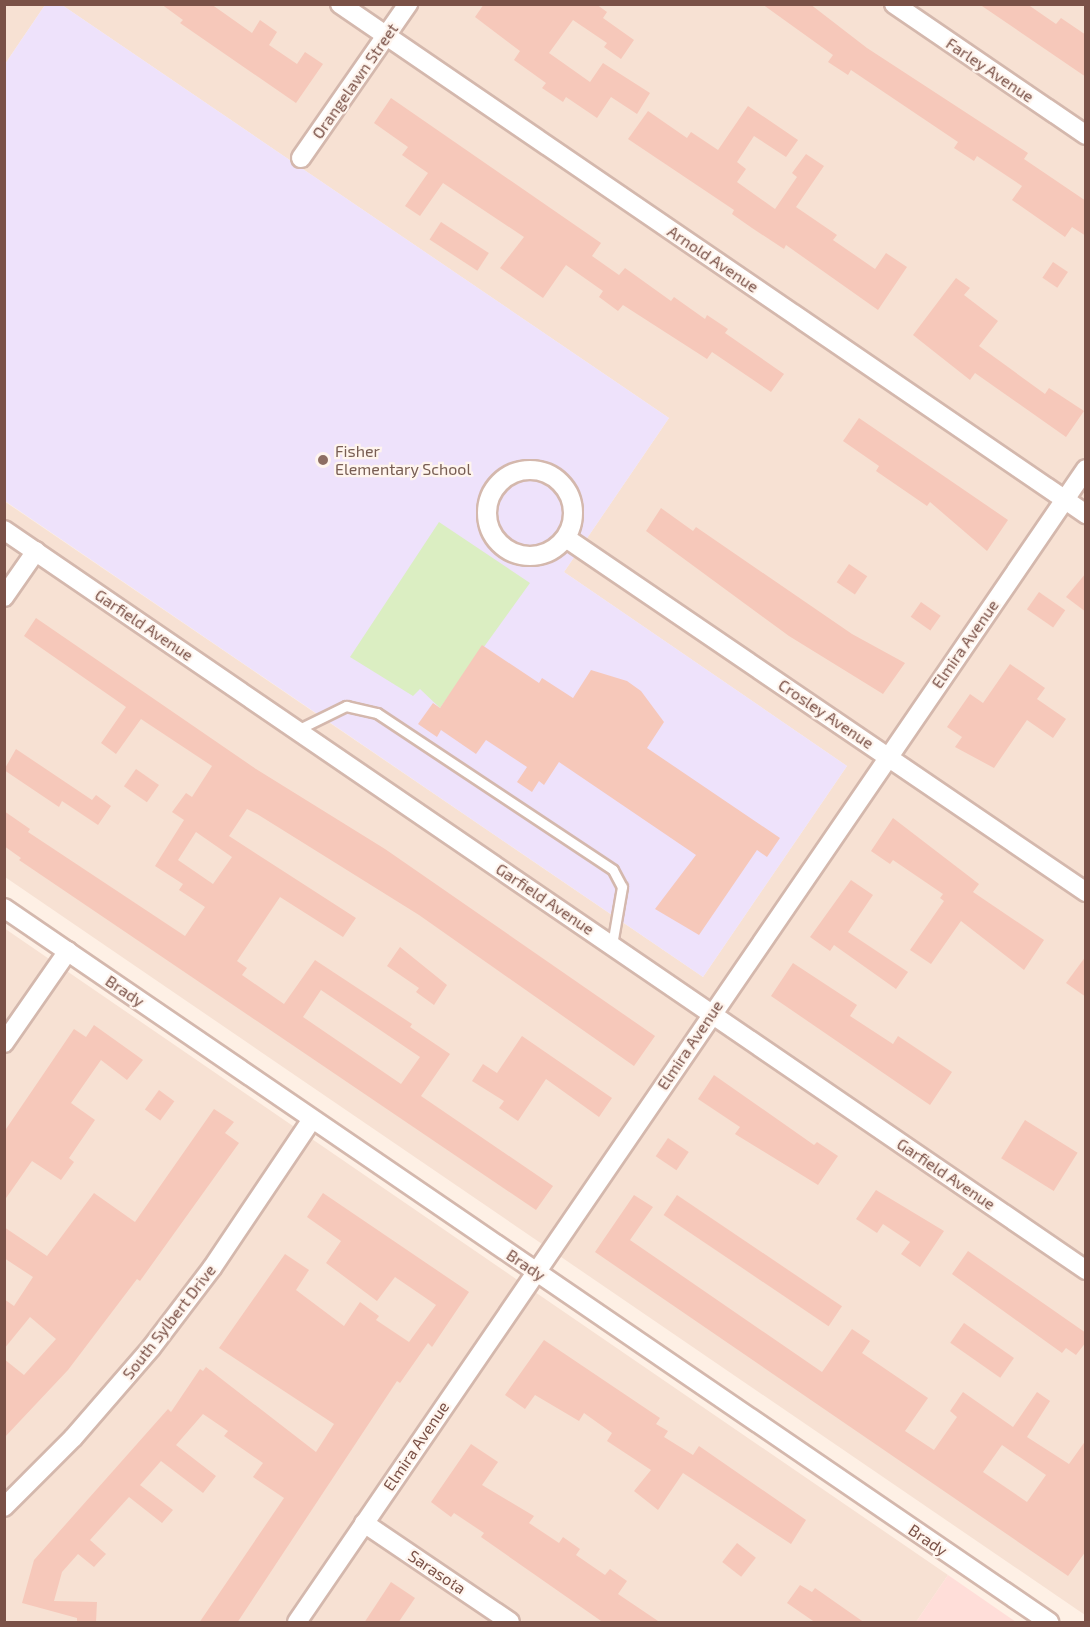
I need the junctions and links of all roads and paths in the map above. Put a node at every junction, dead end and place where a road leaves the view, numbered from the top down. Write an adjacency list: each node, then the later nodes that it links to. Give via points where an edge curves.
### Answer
1 (340, 4): 4 (street, Arnold Avenue)
2 (408, 4): 4 (street, Orangelawn Street)
3 (894, 4): 5 (street, Farley Avenue)
4 (386, 36): 6 (street, Orangelawn Street); 8 (street, Arnold Avenue)
5 (1086, 135)
6 (302, 158)
7 (1086, 469): 8 (street, Elmira Avenue)
8 (1065, 500): 9 (street, Arnold Avenue); 15 (street, Elmira Avenue)
9 (1086, 514)
10 (4, 530): 12 (street, Garfield Avenue)
11 (566, 538): 11 (street, via 551,551 537,556 508,551 493,535 486,513 496,486 520,470 550,474 562,483 573,510); 15 (street, Crosley Avenue)
12 (36, 551): 13 (street); 14 (street, Garfield Avenue)
13 (4, 597)
14 (297, 730): 18 (street, Garfield Avenue); 18 (lane, via 346,706 377,713 613,870 622,887)
15 (887, 756): 16 (street, Crosley Avenue); 20 (street, Elmira Avenue)
16 (1086, 892)
17 (4, 908): 19 (street, Brady)
18 (612, 945): 20 (street, Garfield Avenue)
19 (68, 951): 21 (street); 22 (street, Brady)
20 (711, 1014): 23 (street, Garfield Avenue); 24 (street, Elmira Avenue)
21 (4, 1043)
22 (312, 1119): 24 (street, Brady); 25 (street, South Sylbert Drive, via 212,1268 152,1348 73,1438)
23 (1086, 1270)
24 (535, 1271): 26 (street, Elmira Avenue); 29 (street, Brady)
25 (4, 1507)
26 (364, 1522): 27 (street, Elmira Avenue); 28 (street, Sarasota)
27 (297, 1623)
28 (510, 1623)
29 (1049, 1623)

